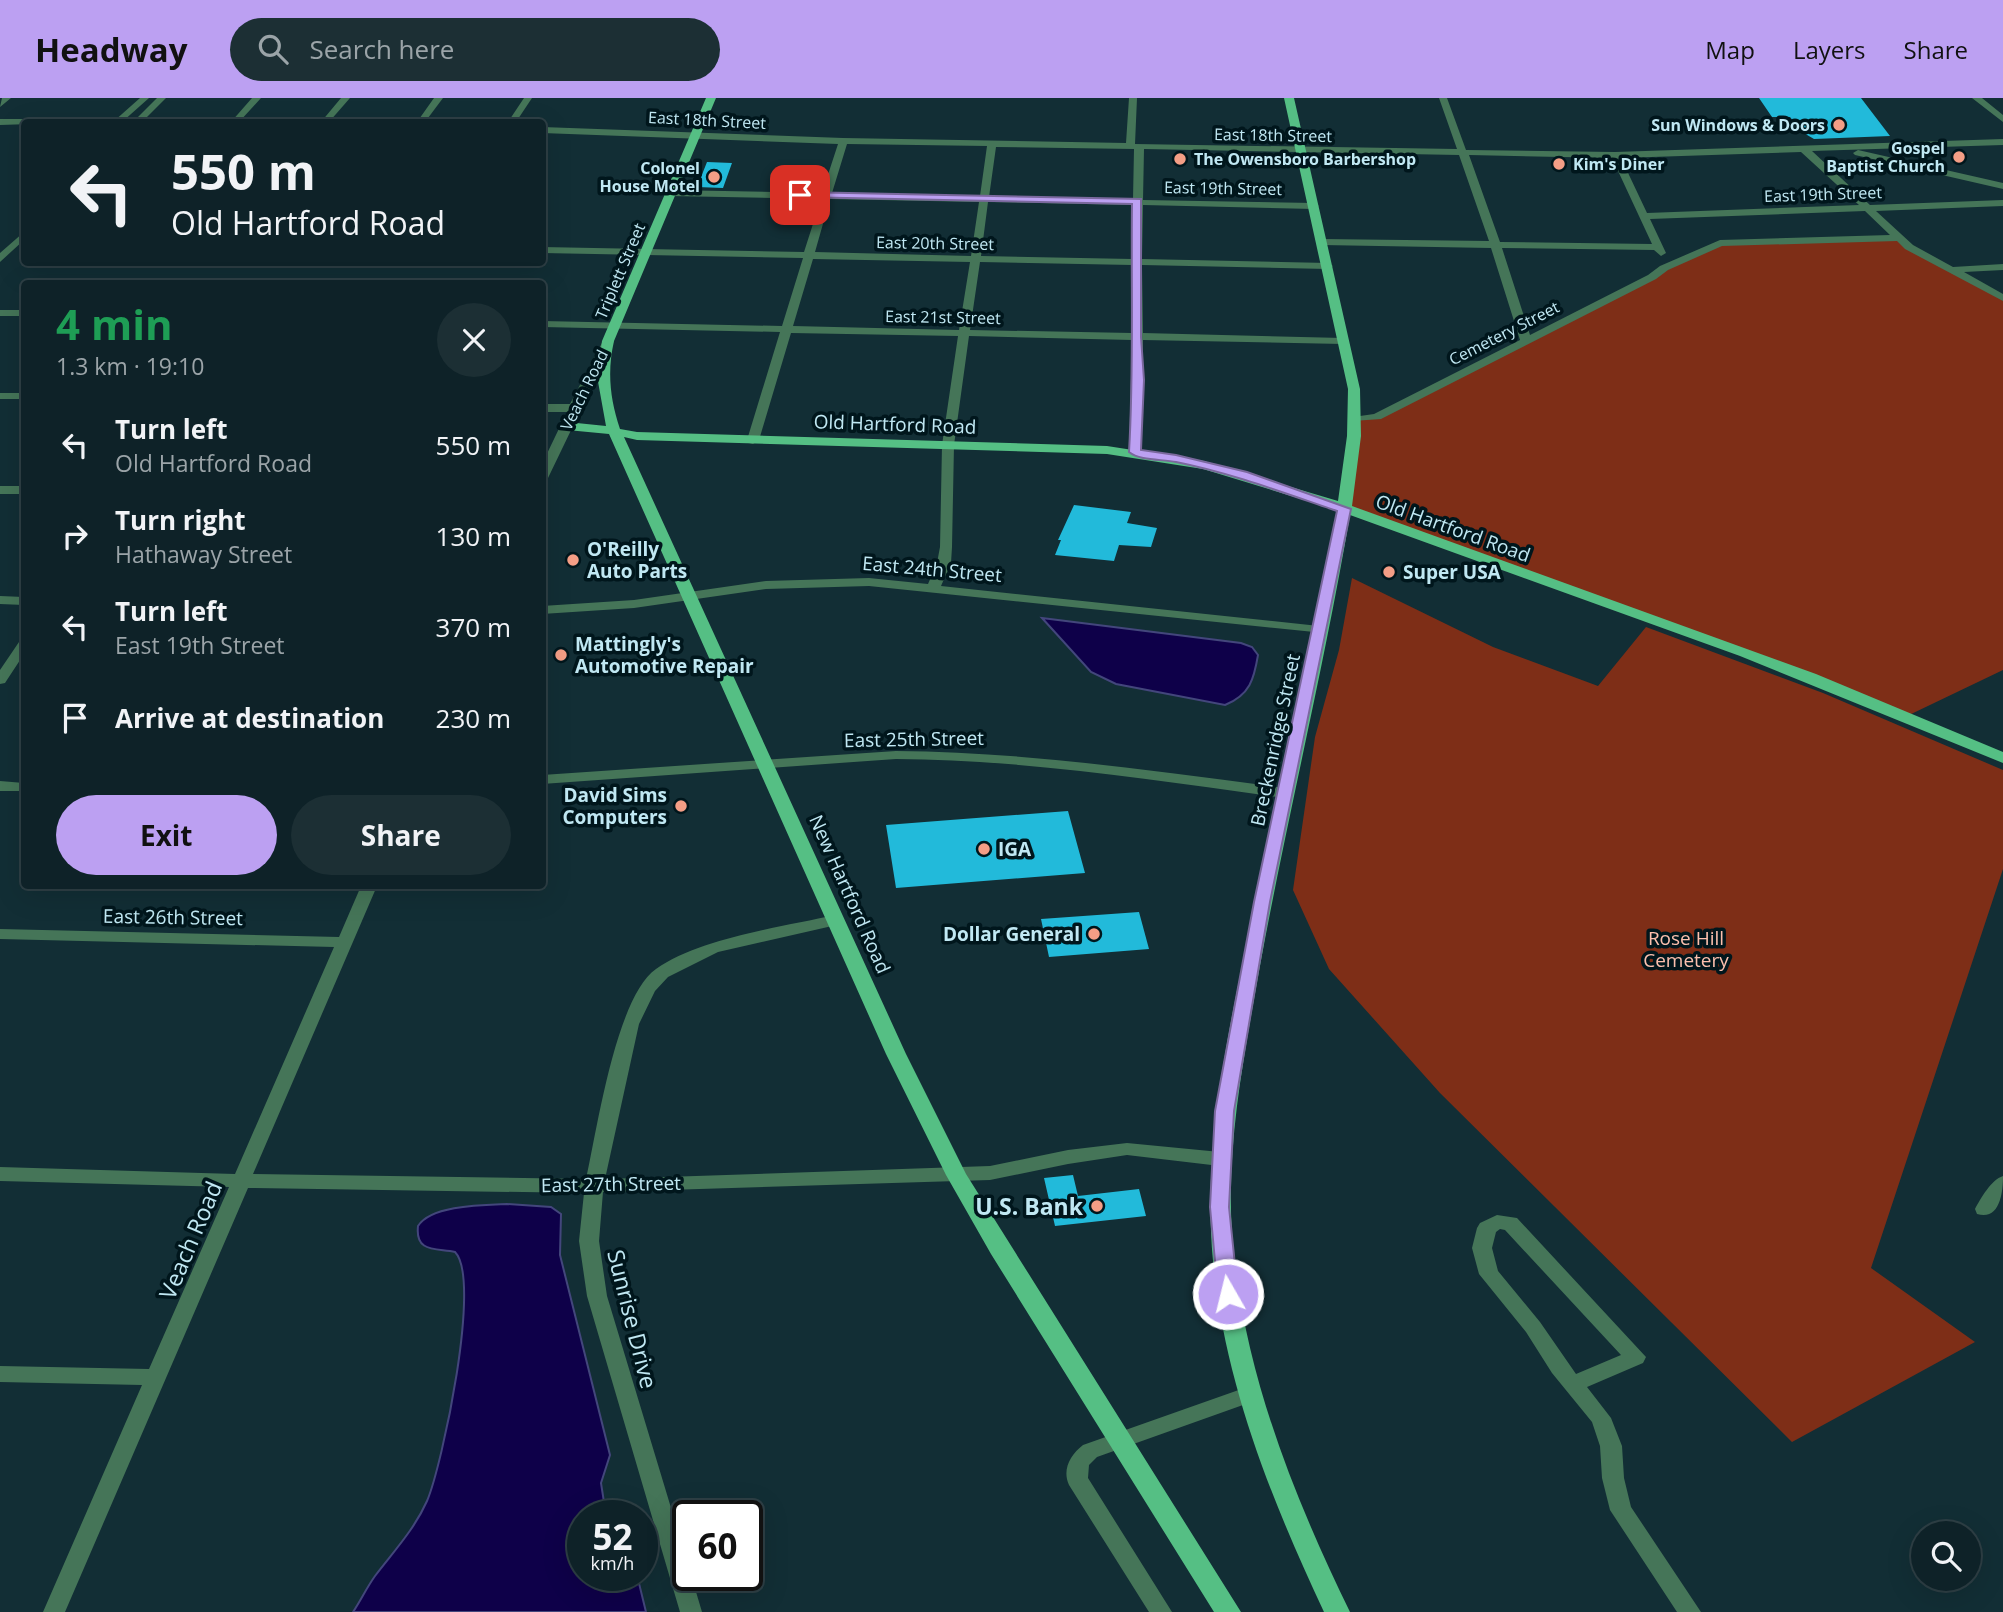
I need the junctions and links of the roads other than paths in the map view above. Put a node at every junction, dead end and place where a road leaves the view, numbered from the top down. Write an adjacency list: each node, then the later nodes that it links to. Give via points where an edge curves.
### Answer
1 (7, 98): 13 (street)
2 (145, 98): 14 (street)
3 (162, 98): 15 (street)
4 (257, 98): 16 (street)
5 (346, 98): 17 (street)
6 (439, 98): 18 (street)
7 (528, 98): 19 (street)
8 (711, 98): 24 (main road, Triplett Street)
9 (1133, 98): 28 (street)
10 (1289, 98): 31 (main road, Breckenridge Street)
11 (1443, 98): 32 (street)
12 (1976, 98): 20 (street)
13 (0, 104)
14 (120, 119)
15 (141, 119)
16 (238, 119)
17 (328, 119)
18 (423, 119)
19 (514, 119)
20 (2003, 119)
21 (0, 122): 22 (street)
22 (21, 122)
23 (546, 130): 24 (street, East 18th Street)
24 (695, 134): 25 (street, East 18th Street); 35 (main road, Triplett Street)
25 (843, 141): 27 (street, East 18th Street); 36 (street)
26 (2003, 142): 29 (street, East 18th Street)
27 (992, 145): 28 (street, East 18th Street); 37 (street)
28 (1135, 148): 31 (street, East 18th Street); 38 (street)
29 (1838, 148): 30 (street, East 18th Street); 34 (street)
30 (1804, 149): 33 (street, East 18th Street); 41 (street)
31 (1303, 151): 32 (street, East 18th Street); 40 (main road, Breckenridge Street)
32 (1464, 154): 33 (street, East 18th Street); 48 (street)
33 (1615, 155): 42 (street)
34 (2003, 186)
35 (670, 193): 36 (street, East 19th Street); 51 (main road, Triplett Street)
36 (826, 196): 37 (street, East 19th Street); 52 (street)
37 (984, 198): 38 (street, East 19th Street); 54 (street)
38 (1137, 201): 40 (street, East 19th Street); 55 (street)
39 (2003, 203): 41 (street, East 19th Street)
40 (1314, 206): 47 (main road, Breckenridge Street)
41 (1866, 208): 42 (street, East 19th Street); 44 (street)
42 (1644, 216): 49 (street)
43 (21, 238): 45 (street)
44 (1898, 238): 58 (street, Cemetery Street, via 1720,243); 59 (street)
45 (0, 239)
46 (21, 240): 53 (street)
47 (1322, 242): 48 (street); 56 (main road, Breckenridge Street)
48 (1495, 245): 49 (street); 68 (street)
49 (1659, 247): 58 (street)
50 (546, 250): 51 (street, East 20th Street)
51 (645, 252): 52 (street, East 20th Street); 64 (main road, Triplett Street)
52 (808, 256): 54 (street, East 20th Street); 65 (street)
53 (0, 259)
54 (976, 259): 55 (street, East 20th Street); 66 (street)
55 (1137, 263): 56 (street, East 20th Street); 67 (street)
56 (1328, 266): 70 (main road, Breckenridge Street)
57 (2003, 267): 59 (street)
58 (1664, 268): 68 (street, Cemetery Street)
59 (1950, 270): 60 (street)
60 (2003, 298)
61 (0, 313): 62 (street)
62 (21, 313)
63 (546, 324): 64 (street, East 21st Street)
64 (614, 326): 65 (street, East 21st Street); 69 (main road, Triplett Street)
65 (786, 329): 66 (street, East 21st Street); 78 (street)
66 (963, 333): 67 (street, East 21st Street); 79 (street)
67 (1136, 337): 70 (street, East 21st Street); 80 (street)
68 (1526, 340): 75 (street, Cemetery Street, via 1377,417)
69 (608, 341): 74 (street, Veach Road); 77 (main road, New Hartford Road, via 602,380)
70 (1343, 341): 75 (main road, Breckenridge Street)
71 (0, 396): 72 (street)
72 (21, 396)
73 (546, 408): 74 (street)
74 (574, 408): 76 (street, Veach Road)
75 (1357, 419): 84 (main road, Breckenridge Street)
76 (565, 430): 77 (main road, Old Hartford Road); 81 (street, Veach Road)
77 (615, 433): 78 (main road, Old Hartford Road); 86 (main road, New Hartford Road)
78 (753, 440): 79 (main road, Old Hartford Road)
79 (948, 444): 80 (main road, Old Hartford Road); 85 (street, via 946,547)
80 (1135, 452): 84 (main road, Old Hartford Road, via 1242,475)
81 (546, 470)
82 (0, 490): 83 (street)
83 (21, 490)
84 (1344, 509): 90 (main road, Breckenridge Street); 93 (main road, Old Hartford Road, via 1789,669)
85 (934, 587): 86 (street, East 24th Street, via 815,582); 90 (street, East 24th Street)
86 (688, 597): 89 (street, East 24th Street); 94 (main road, New Hartford Road)
87 (0, 600): 88 (street)
88 (21, 601)
89 (546, 610)
90 (1319, 629): 98 (main road, Breckenridge Street)
91 (21, 649): 92 (street)
92 (0, 680)
93 (2003, 758)
94 (765, 765): 95 (street, East 25th Street); 98 (street, East 25th Street, via 896,755 985,755); 100 (main road, New Hartford Road)
95 (546, 780)
96 (0, 786): 97 (street)
97 (21, 787)
98 (1285, 793): 103 (main road, Breckenridge Street, via 1229,1087)
99 (368, 889): 102 (street, Veach Road)
100 (835, 920): 105 (main road, New Hartford Road); 108 (street, Sunrise Drive, via 713,948 662,973 648,988 630,1024)
101 (0, 933): 102 (street, East 26th Street)
102 (345, 942): 106 (street, Veach Road)
103 (1220, 1159): 105 (street, East 27th Street, via 1127,1150); 113 (main road, Breckenridge Street, via 1225,1276)
104 (0, 1174): 106 (street, East 27th Street)
105 (956, 1175): 108 (street, East 27th Street); 114 (main road, New Hartford Road)
106 (242, 1182): 108 (street, East 27th Street); 111 (street, Veach Road)
107 (2003, 1183): 109 (street)
108 (594, 1186): 116 (street, Sunrise Drive, via 589,1241 597,1296)
109 (1984, 1209)
110 (0, 1374): 111 (street)
111 (157, 1377): 115 (street, Veach Road)
112 (1573, 1384): 112 (street, via 1489,1274 1482,1248 1487,1228 1497,1222 1510,1223 1636,1357); 120 (street, via 1601,1418 1611,1446 1622,1510)
113 (1250, 1394): 114 (street); 119 (main road, via 1274,1471)
114 (1122, 1440): 117 (street, via 1081,1457 1077,1479); 118 (main road, New Hartford Road)
115 (54, 1612)
116 (691, 1612)
117 (1161, 1612)
118 (1228, 1612)
119 (1337, 1612)
120 (1690, 1612)

